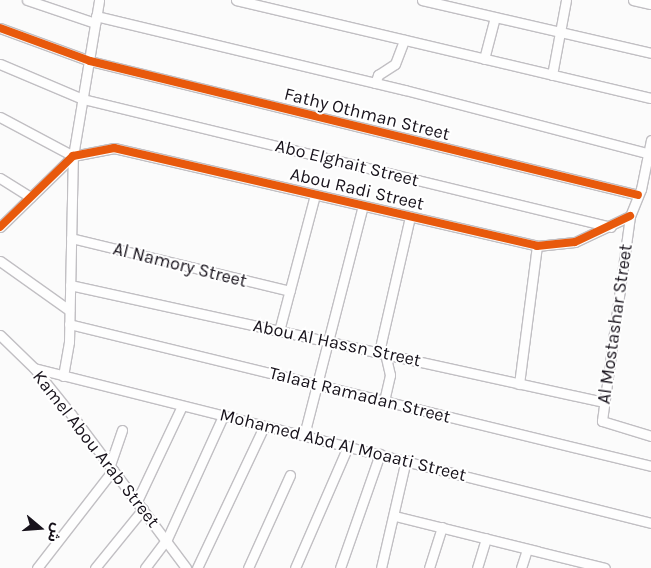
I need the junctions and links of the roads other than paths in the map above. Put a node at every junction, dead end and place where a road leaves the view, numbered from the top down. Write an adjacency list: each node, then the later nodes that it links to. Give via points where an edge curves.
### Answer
1 (27, 0): 9 (street)
2 (99, 0): 9 (street)
3 (236, 0): 12 (street)
4 (422, 0): 8 (street)
5 (566, 0): 11 (street)
6 (633, 0): 7 (street)
7 (651, 4)
8 (495, 17): 11 (street); 14 (street)
9 (96, 20): 15 (street); 18 (street)
10 (0, 28): 15 (street, Fathy Othman Street)
11 (560, 32): 13 (street); 17 (street)
12 (404, 40): 14 (street); 18 (street, via 394,64 378,75)
13 (651, 53)
14 (484, 59): 17 (street)
15 (90, 61): 20 (street); 26 (street, Fathy Othman Street)
16 (0, 64): 20 (street, Abo Elghait Street)
17 (552, 75): 19 (street)
18 (374, 83): 23 (street)
19 (651, 98)
20 (83, 99): 24 (street); 35 (street, Abo Elghait Street)
21 (0, 117): 24 (street)
22 (651, 140): 23 (street, Al Mostashar Street)
23 (650, 154): 26 (street, Al Mostashar Street)
24 (73, 156): 28 (street, Abou Radi Street, via 99,149 128,150); 29 (street); 36 (street)
25 (0, 178): 29 (street)
26 (639, 192): 27 (street, Fathy Othman Street); 32 (street, Al Mostashar Street)
27 (651, 192)
28 (315, 195): 30 (street, Abou Radi Street); 40 (street)
29 (30, 197): 31 (street)
30 (363, 206): 33 (street, Abou Radi Street); 45 (street)
31 (4, 216): 34 (street)
32 (630, 216): 35 (street, Abou Radi Street); 52 (street, Al Mostashar Street)
33 (410, 217): 37 (street, Abou Radi Street); 46 (street)
34 (0, 227)
35 (611, 227): 37 (street, Abou Radi Street, via 566,244)
36 (71, 238): 39 (street); 40 (street, Al Namory Street)
37 (536, 246): 49 (street)
38 (0, 261): 41 (street)
39 (70, 285): 41 (street); 43 (street, Abou Al Hassn Street)
40 (290, 291): 43 (street)
41 (69, 310): 42 (street)
42 (69, 324): 48 (street); 50 (street, Talaat Ramadan Street)
43 (279, 331): 45 (street, Abou Al Hassn Street)
44 (0, 336): 47 (street, Kamel Abou Arab Street)
45 (328, 342): 46 (street, Abou Al Hassn Street); 50 (street)
46 (382, 353): 49 (street, Abou Al Hassn Street); 51 (street, via 390,375)
47 (34, 368): 48 (street, Mohamed Abd Al Moaati Street); 63 (street, Kamel Abou Arab Street)
48 (63, 376): 53 (street, Mohamed Abd Al Moaati Street)
49 (519, 384): 52 (street, Abou Al Hassn Street)
50 (317, 385): 51 (street, Talaat Ramadan Street); 57 (street)
51 (384, 401): 62 (street, Talaat Ramadan Street)
52 (604, 402): 58 (street, Al Mostashar Street, via 602,421)
53 (182, 406): 54 (street, Mohamed Abd Al Moaati Street); 65 (street)
54 (223, 416): 55 (street, Mohamed Abd Al Moaati Street); 71 (street)
55 (264, 426): 57 (street, Mohamed Abd Al Moaati Street); 77 (street)
56 (122, 430): 63 (street)
57 (304, 436): 59 (street, Mohamed Abd Al Moaati Street)
58 (651, 436)
59 (348, 446): 60 (street, Mohamed Abd Al Moaati Street); 79 (street)
60 (380, 454): 61 (street, Mohamed Abd Al Moaati Street); 80 (street)
61 (406, 460): 67 (street); 68 (street, Mohamed Abd Al Moaati Street)
62 (651, 466)
63 (111, 468): 65 (street, Kamel Abou Arab Street); 73 (street)
64 (290, 474): 78 (street)
65 (136, 501): 66 (street, Kamel Abou Arab Street)
66 (142, 509): 71 (street, Kamel Abou Arab Street); 74 (street)
67 (395, 516): 69 (street); 81 (street)
68 (651, 523)
69 (442, 527): 70 (street); 82 (street)
70 (486, 538): 72 (street); 83 (street)
71 (167, 539): 75 (street); 76 (street, Kamel Abou Arab Street)
72 (527, 549): 84 (street); 85 (street)
73 (37, 568)
74 (95, 568)
75 (144, 568)
76 (186, 568)
77 (197, 568)
78 (248, 568)
79 (295, 568)
80 (340, 568)
81 (381, 568)
82 (429, 568)
83 (477, 568)
84 (521, 568)
85 (605, 568)

